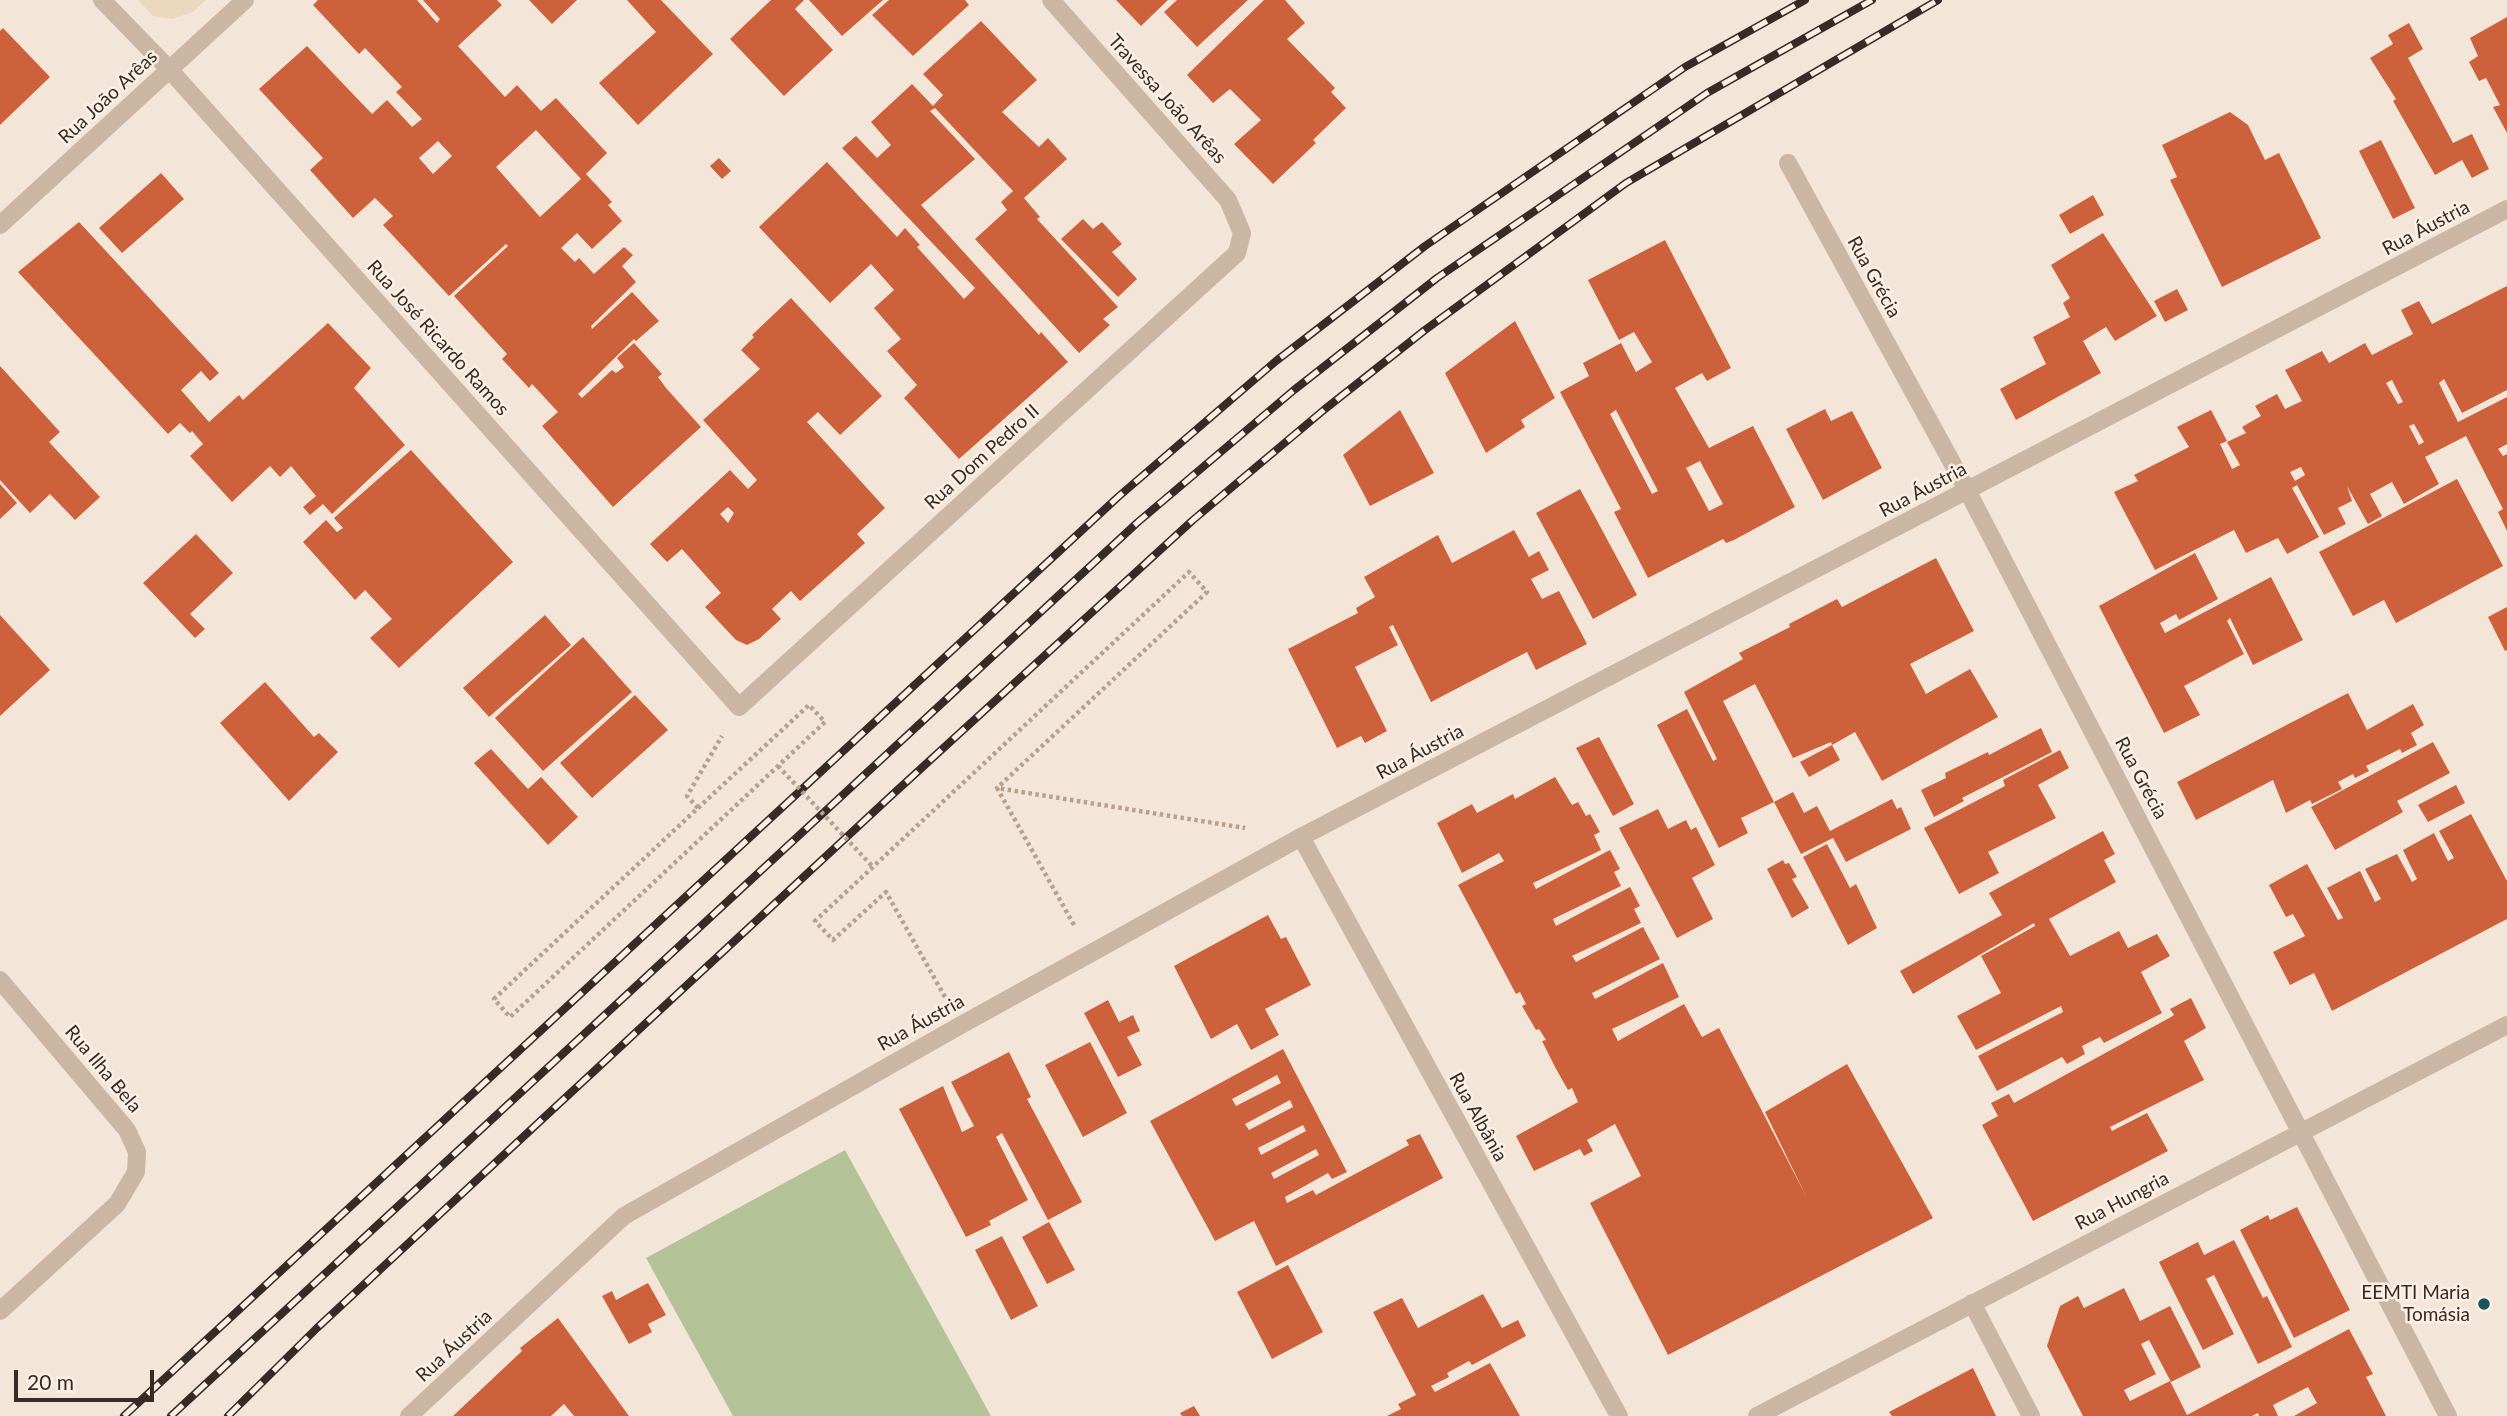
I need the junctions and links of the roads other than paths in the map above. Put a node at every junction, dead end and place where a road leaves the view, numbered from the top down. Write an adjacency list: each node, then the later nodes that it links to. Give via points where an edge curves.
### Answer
1 (102, 0): 4 (street, Rua José Ricardo Ramos)
2 (245, 0): 4 (street, Rua João Arêas)
3 (1051, 0): 8 (street, Travessa João Arêas, via 1228,200)
4 (169, 69): 7 (street, Rua João Arêas); 10 (street, Rua José Ricardo Ramos)
5 (1788, 163): 9 (street, Rua Grécia)
6 (2507, 209): 9 (street, Rua Áustria)
7 (0, 225)
8 (1242, 233): 10 (street, Rua Dom Pedro II, via 1237,253)
9 (1967, 490): 11 (street, Rua Áustria); 14 (street, Rua Grécia)
10 (739, 707)
11 (1301, 838): 17 (street, Rua Áustria, via 624,1216); 18 (street, Rua Albânia)
12 (0, 980): 16 (street, Rua Ilha Bela, via 127,1130 137,1152 136,1172 117,1204)
13 (2507, 1025): 14 (street, Rua Hungria)
14 (2302, 1130): 15 (street, Rua Hungria); 21 (street, Rua Grécia)
15 (1972, 1303): 19 (street, Rua Hungria); 20 (street)
16 (0, 1311)
17 (409, 1416)
18 (1619, 1416)
19 (1758, 1416)
20 (2031, 1416)
21 (2448, 1416)

